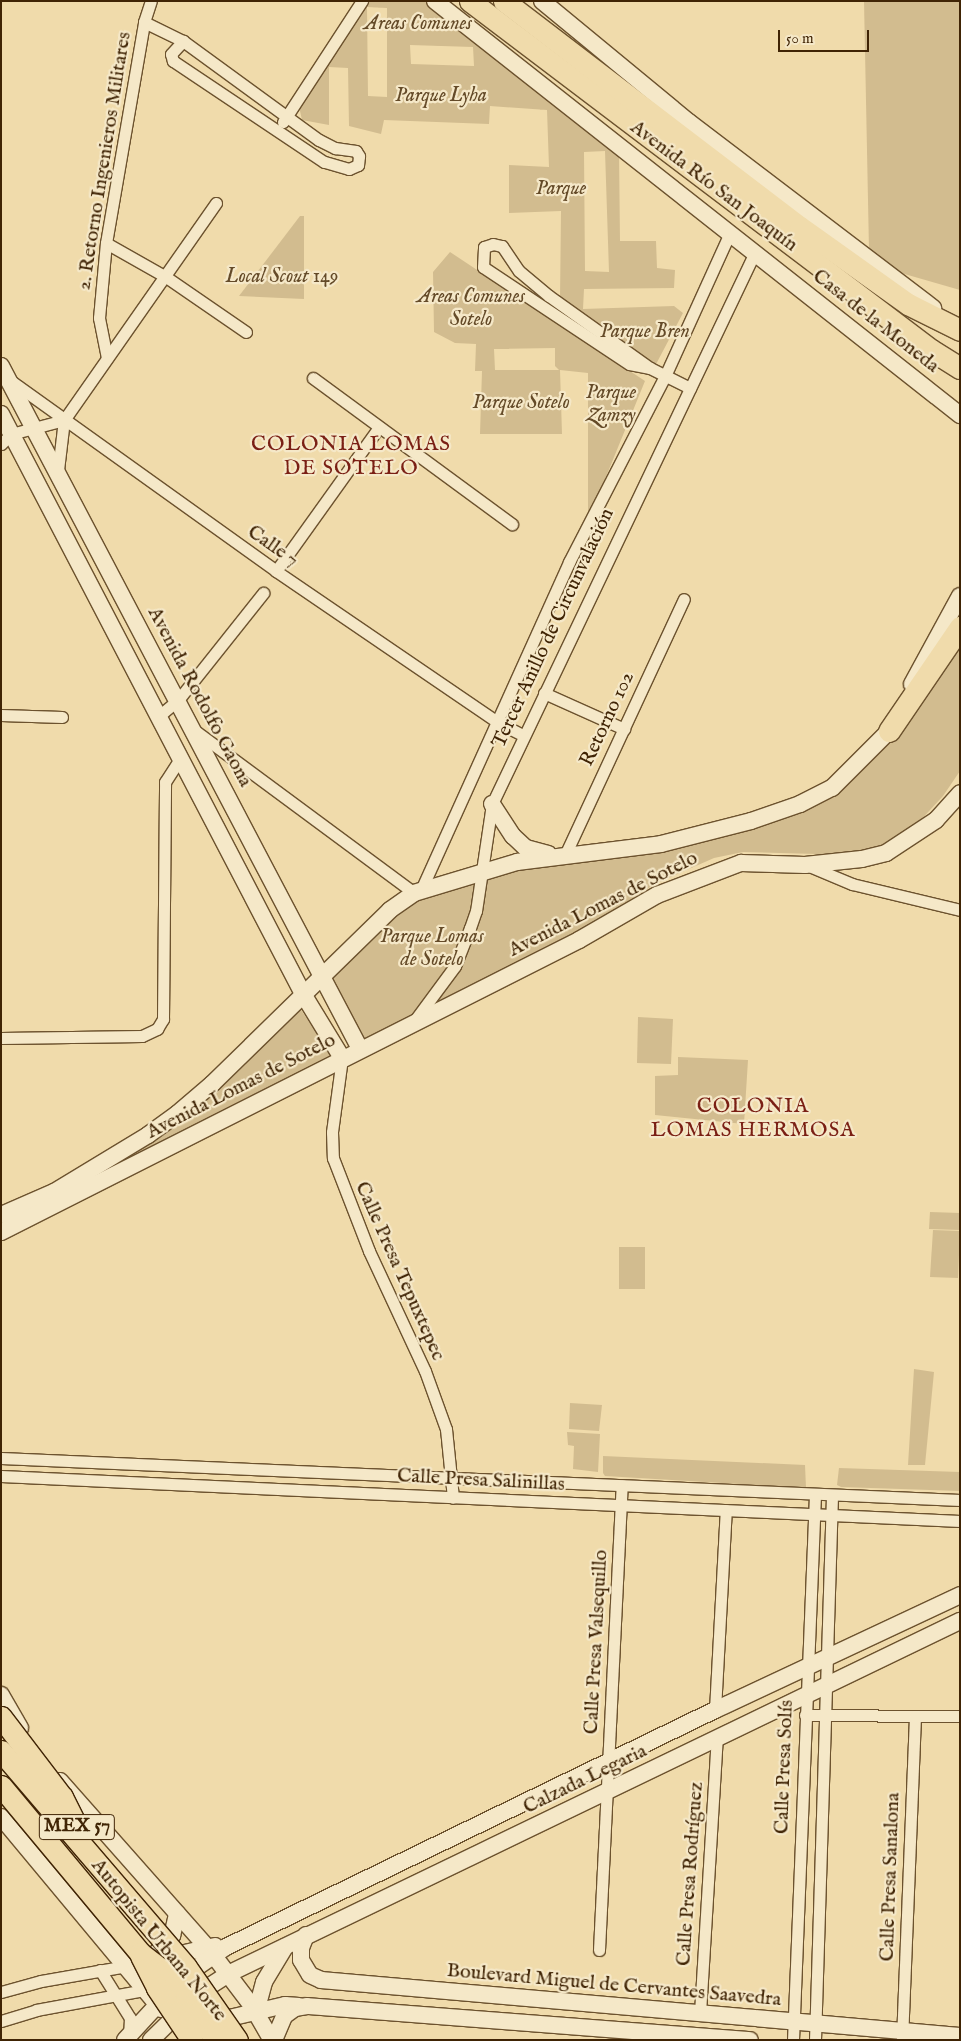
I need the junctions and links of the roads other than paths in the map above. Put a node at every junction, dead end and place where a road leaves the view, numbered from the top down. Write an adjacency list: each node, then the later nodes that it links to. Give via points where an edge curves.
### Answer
1 (151, 1): 7 (street, 2. Retorno Ingenieros Militares)
2 (362, 1): 9 (street)
3 (435, 1): 12 (main road, Casa de la Moneda)
4 (470, 1): 20 (highway, Avenida Río San Joaquín, via 931,350)
5 (504, 1): 16 (highway, Avenida Río San Joaquín, via 800,227 908,304)
6 (542, 1): 16 (main road, via 834,234)
7 (144, 22): 8 (street); 13 (street, 2. Retorno Ingenieros Militares)
8 (183, 41): 9 (street); 10 (street, via 172,54 173,61)
9 (287, 117): 10 (street); 10 (street, via 319,140 356,151 358,165 350,169 324,162)
10 (278, 130)
11 (216, 203): 15 (street)
12 (730, 233): 14 (main road, Casa de la Moneda); 22 (street, Tercer Anillo de Circunvalación)
13 (106, 243): 15 (street); 18 (street, 2. Retorno Ingenieros Militares, via 100,318)
14 (754, 252): 24 (street, Tercer Anillo de Circunvalación); 26 (main road, Casa de la Moneda)
15 (166, 276): 17 (street); 18 (street)
16 (960, 328)
17 (246, 332)
18 (107, 358): 27 (street)
19 (650, 368): 19 (street, via 549,296 520,271 502,246 484,247 483,267 630,364); 22 (street)
20 (960, 368)
21 (5, 372): 27 (street, Calle 7); 28 (main road, Avenida Rodolfo Gaona)
22 (665, 376): 24 (street); 43 (street, Tercer Anillo de Circunvalación, via 569,562)
23 (313, 378): 29 (street)
24 (690, 388): 38 (street, Tercer Anillo de Circunvalación)
25 (1, 414): 30 (main road)
26 (960, 415)
27 (64, 420): 28 (street); 31 (street); 33 (street, Calle 7)
28 (34, 426): 30 (street); 31 (main road, Avenida Rodolfo Gaona)
29 (378, 427): 32 (street); 33 (street)
30 (6, 439): 41 (main road)
31 (58, 470): 39 (main road, Avenida Rodolfo Gaona)
32 (512, 524)
33 (276, 572): 43 (street, Calle 7)
34 (263, 593): 39 (street)
35 (960, 596): 46 (main road, Avenida Lomas de Sotelo)
36 (684, 600): 45 (street, Retorno 102)
37 (960, 627): 46 (highway)
38 (544, 693): 45 (street); 47 (street, Tercer Anillo de Circunvalación)
39 (178, 700): 41 (street); 44 (main road, Avenida Rodolfo Gaona)
40 (1, 715): 42 (street)
41 (160, 715): 48 (main road)
42 (62, 717)
43 (496, 722): 47 (street, Calle 7); 54 (street, Tercer Anillo de Circunvalación)
44 (193, 729): 54 (street); 56 (main road, Avenida Rodolfo Gaona)
45 (624, 729): 51 (street, Retorno 102)
46 (889, 731): 51 (main road, Avenida Lomas de Sotelo, via 832,788 800,804 751,821 661,844)
47 (522, 735): 50 (street, Tercer Anillo de Circunvalación)
48 (181, 757): 57 (main road); 59 (street, via 165,782 163,1020 157,1029 142,1036)
49 (960, 793): 52 (main road, Avenida Lomas de Sotelo, via 936,820 886,852 862,859)
50 (492, 804): 51 (main road, via 513,836 526,848); 53 (street, Tercer Anillo de Circunvalación)
51 (563, 855): 53 (main road, Avenida Lomas de Sotelo)
52 (805, 865): 55 (street, via 852,884); 58 (main road, Avenida Lomas de Sotelo, via 741,863 700,876 657,895 579,940)
53 (481, 871): 54 (main road, Avenida Lomas de Sotelo); 58 (street, Tercer Anillo de Circunvalación, via 476,911 454,966)
54 (417, 891): 56 (main road, Avenida Lomas de Sotelo, via 390,910)
55 (960, 910)
56 (322, 975): 57 (main road, Avenida Lomas de Sotelo); 60 (main road, Avenida Rodolfo Gaona)
57 (303, 994): 61 (main road); 62 (main road, Avenida Lomas de Sotelo, via 212,1084 148,1135 54,1192)
58 (411, 1026): 60 (main road, Avenida Lomas de Sotelo)
59 (1, 1038)
60 (360, 1049): 61 (main road, Avenida Lomas de Sotelo)
61 (342, 1058): 63 (main road, Avenida Lomas de Sotelo); 66 (street, Calle Presa Tepuxtepec, via 332,1132 333,1158 369,1251 425,1370 446,1429)
62 (1, 1214)
63 (1, 1232)
64 (1, 1458): 66 (street, Calle Presa Salinillas)
65 (1, 1476): 70 (street, Calle Presa Salinillas)
66 (453, 1480): 67 (street, Calle Presa Salinillas); 70 (street, Calle Presa Tepuxtepec)
67 (622, 1486): 68 (street, Calle Presa Salinillas); 72 (street, Calle Presa Valsequillo)
68 (815, 1495): 69 (street, Calle Presa Salinillas); 74 (street, Calle Presa Solís)
69 (832, 1496): 71 (street, Calle Presa Salinillas); 75 (street, Calle Presa Solís)
70 (453, 1498): 72 (street, Calle Presa Salinillas)
71 (960, 1500)
72 (621, 1504): 73 (street, Calle Presa Salinillas); 93 (street, Calle Presa Valsequillo)
73 (726, 1510): 74 (street, Calle Presa Salinillas); 84 (street)
74 (815, 1514): 75 (street, Calle Presa Salinillas); 80 (street, Calle Presa Solís)
75 (832, 1515): 76 (street, Calle Presa Salinillas); 79 (street, Calle Presa Solís)
76 (960, 1521)
77 (960, 1595): 79 (main road, Calzada Legaria)
78 (960, 1621): 81 (main road, Calzada Legaria)
79 (828, 1656): 80 (main road, Calzada Legaria); 81 (street, Calle Presa Solís)
80 (808, 1665): 82 (street, Calle Presa Solís); 84 (main road, Calzada Legaria)
81 (828, 1683): 82 (main road, Calzada Legaria); 85 (street, Calle Presa Solís)
82 (806, 1694): 86 (street, Calle Presa Solís); 91 (main road, Calzada Legaria)
83 (1, 1695): 101 (main road, via 43,1763)
84 (715, 1710): 93 (main road, Calzada Legaria)
85 (826, 1714): 86 (street); 87 (street); 124 (street, Calle Presa Solís)
86 (805, 1715): 123 (street, Calle Presa Solís)
87 (915, 1716): 88 (street); 126 (street, Calle Presa Sanalona)
88 (960, 1716)
89 (1, 1717): 99 (highway, bridge, via 62,1797 76,1823)
90 (1, 1736): 102 (highway, MEX 57)
91 (717, 1744): 96 (main road, Calzada Legaria); 120 (street, Calle Presa Rodríguez)
92 (1, 1751): 99 (highway, Autopista Urbana Norte, bridge)
93 (609, 1761): 96 (street, Calle Presa Valsequillo); 108 (main road, Calzada Legaria, via 244,1939)
94 (1, 1780): 103 (highway, MEX 57)
95 (1, 1786): 109 (highway, Autopista Urbana Norte, bridge)
96 (608, 1791): 104 (main road, Calzada Legaria); 106 (street, Calle Presa Valsequillo)
97 (1, 1817): 100 (main road)
98 (1, 1834): 100 (main road)
99 (84, 1848): 110 (highway, Autopista Urbana Norte, bridge)
100 (46, 1870): 107 (main road)
101 (177, 1914): 107 (main road, via 172,1936 158,1952 137,1957); 108 (main road)
102 (152, 1917)
103 (128, 1933)
104 (306, 1935): 105 (main road, Calzada Legaria); 115 (main road, Boulevard Miguel de Cervantes Saavedra, via 301,1960 315,1978)
105 (286, 1945): 112 (main road, Calzada Legaria); 119 (main road, via 264,1982)
106 (599, 1950)
107 (115, 1951): 109 (main road)
108 (210, 1951): 109 (main road); 112 (main road); 117 (main road)
109 (134, 1960): 111 (street); 113 (main road); 125 (highway, bridge, via 157,1988); 131 (highway, Autopista Urbana Norte, bridge, via 163,1971 186,1996)
110 (186, 1968): 130 (highway, via 202,1973); 132 (highway, Autopista Urbana Norte, bridge)
111 (100, 1970): 114 (street); 116 (street)
112 (228, 1974): 119 (main road); 125 (main road, Calzada Legaria)
113 (145, 1990): 116 (street); 117 (main road)
114 (1, 1992)
115 (447, 1992): 120 (main road, Boulevard Miguel de Cervantes Saavedra); 121 (main road)
116 (114, 1995): 122 (street, via 36,2010); 128 (street, via 130,2018)
117 (157, 2004): 125 (main road); 128 (main road)
118 (307, 2006): 119 (main road, via 285,2005); 121 (main road); 130 (main road, via 295,2008 284,2016)
119 (256, 2012): 125 (main road); 130 (main road)
120 (700, 2013): 123 (main road, Boulevard Miguel de Cervantes Saavedra)
121 (445, 2016): 133 (main road)
122 (1, 2021)
123 (793, 2022): 124 (main road, Boulevard Miguel de Cervantes Saavedra); 134 (street, Calle Presa Solís)
124 (816, 2023): 126 (main road, Boulevard Miguel de Cervantes Saavedra); 135 (street, Calle Presa Solís)
125 (180, 2033): 129 (main road, Calzada Legaria)
126 (902, 2035): 127 (main road, Boulevard Miguel de Cervantes Saavedra)
127 (960, 2036)
128 (127, 2037)
129 (152, 2038)
130 (267, 2038): 131 (main road, via 253,2026 238,2027)
131 (215, 2040)
132 (237, 2040)
133 (750, 2040)
134 (793, 2040)
135 (815, 2040)

